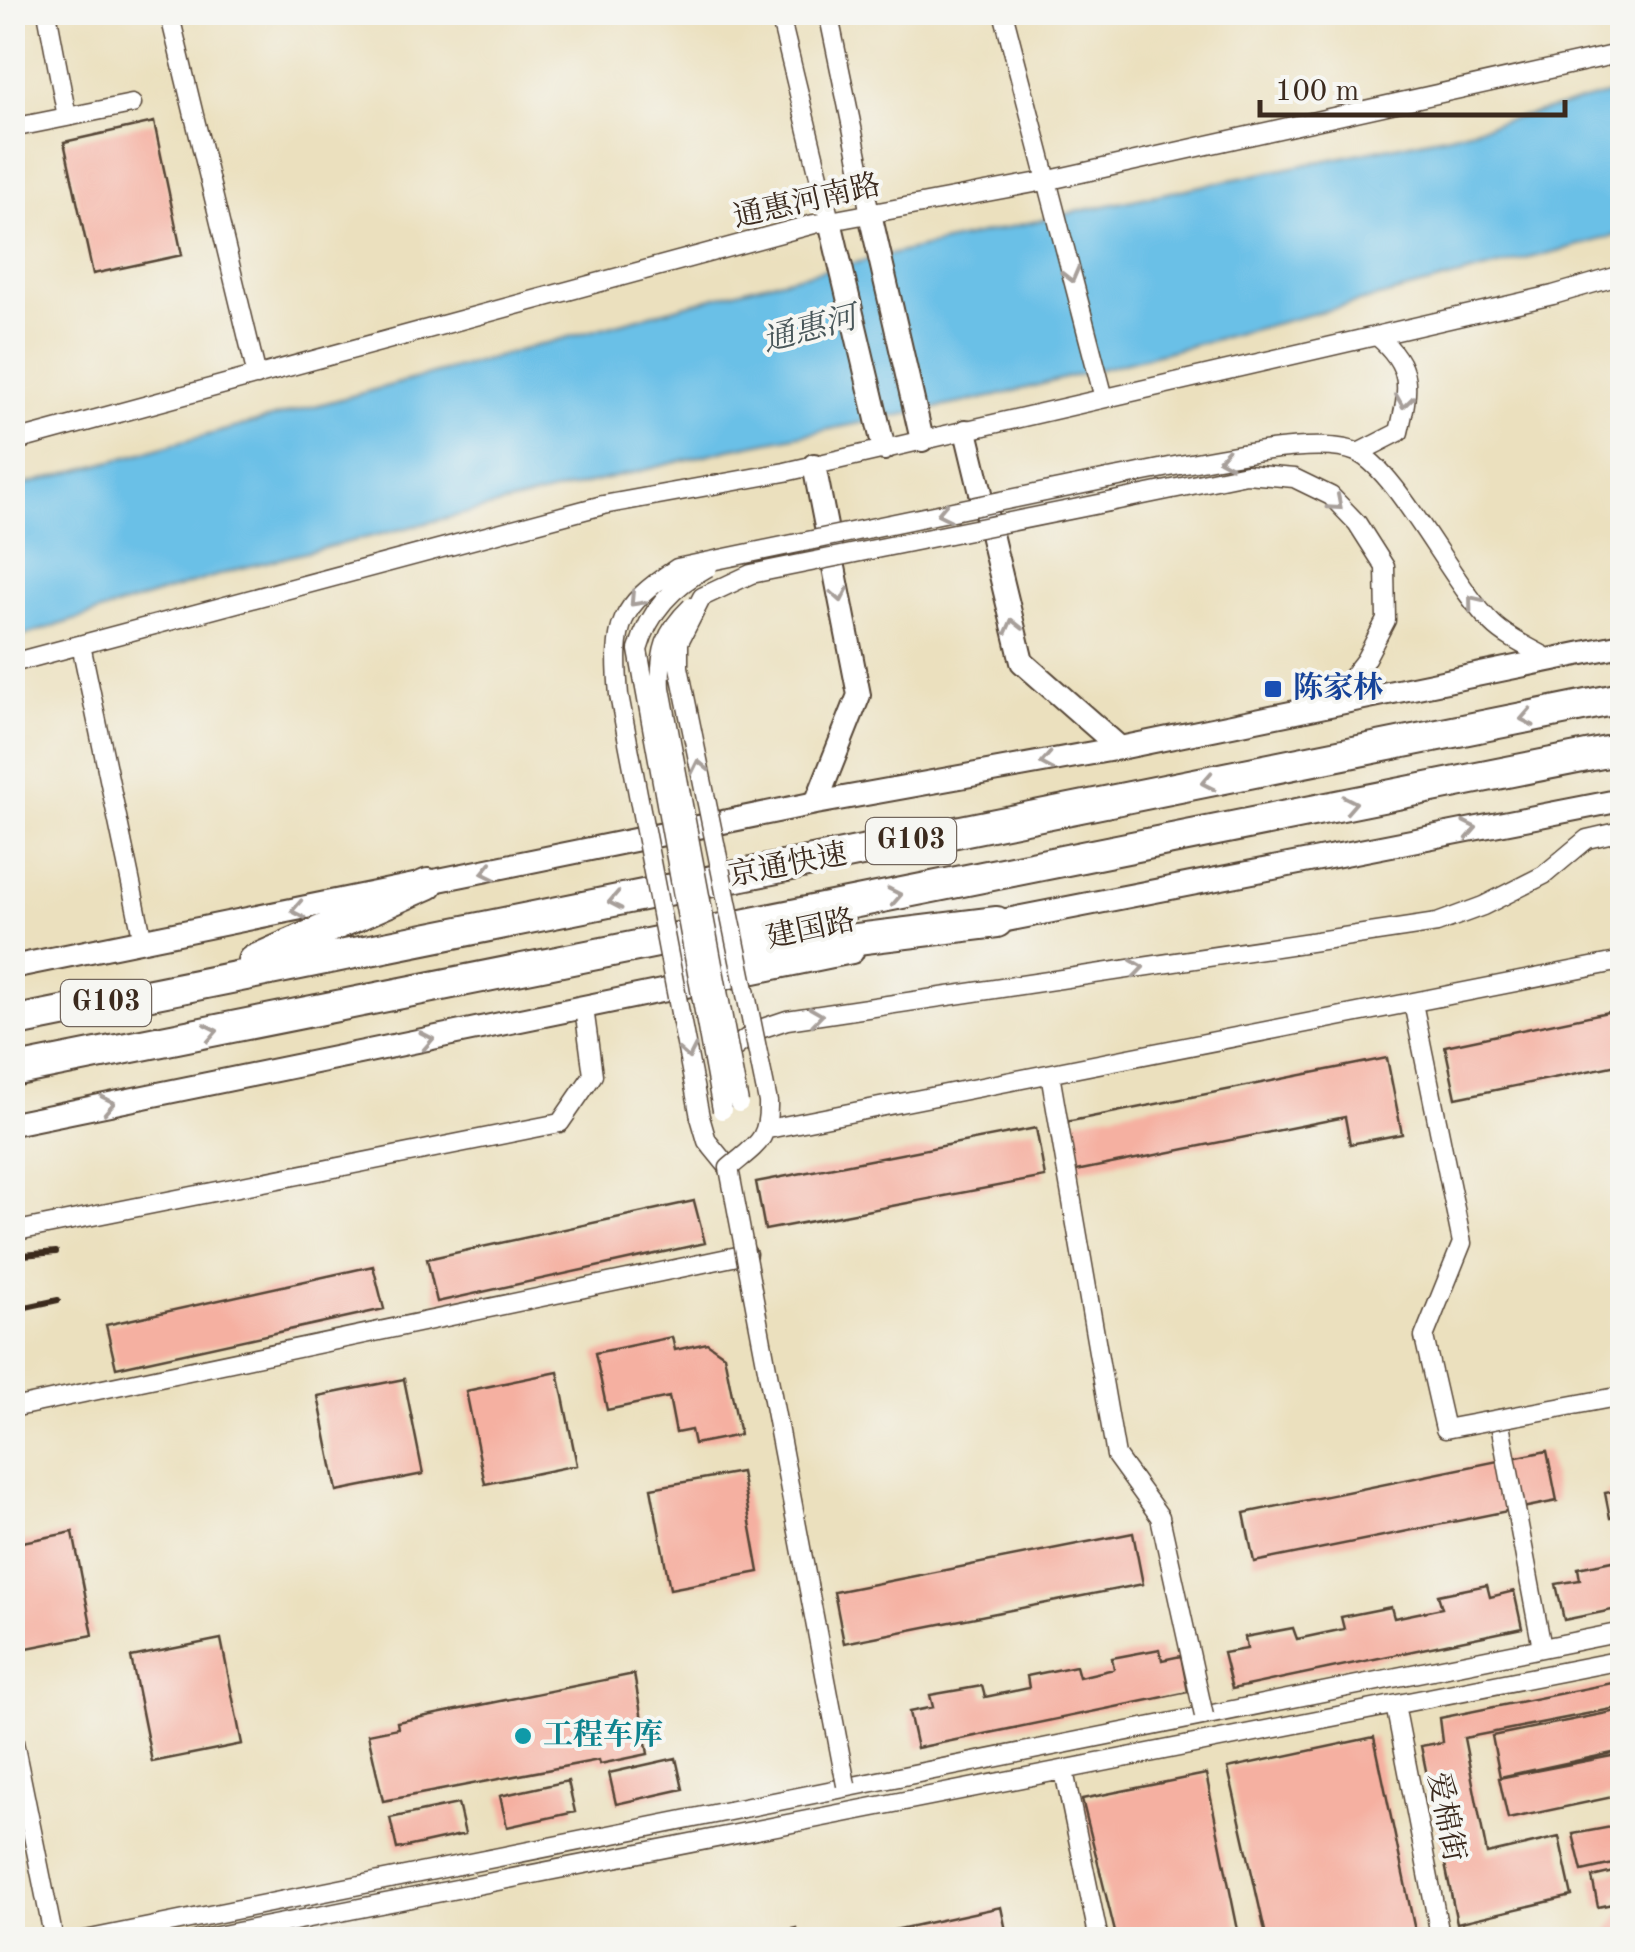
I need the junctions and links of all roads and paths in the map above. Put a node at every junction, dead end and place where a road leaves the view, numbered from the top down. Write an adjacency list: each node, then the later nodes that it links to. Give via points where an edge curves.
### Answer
1 (46, 12): 8 (street)
2 (170, 12): 15 (street)
3 (779, 12): 12 (street)
4 (828, 12): 11 (street)
5 (1003, 12): 10 (street)
6 (1622, 53): 10 (street, 通惠河南路)
7 (132, 104): 8 (street)
8 (66, 117): 9 (street)
9 (12, 128)
10 (1046, 181): 11 (street, 通惠河南路); 16 (street, one-way to 16)
11 (870, 214): 12 (street, 通惠河南路); 18 (main road)
12 (830, 221): 15 (street, 通惠河南路); 20 (main road)
13 (1622, 275): 14 (street)
14 (1377, 336): 16 (street); 21 (street, one-way to 21, via 1398,353 1409,392 1399,432)
15 (256, 376): 19 (street, 通惠河南路)
16 (1104, 398): 17 (street)
17 (966, 431): 18 (street); 31 (main road, one-way to 17, via 1022,662)
18 (922, 440): 20 (street)
19 (12, 442)
20 (884, 449): 22 (street)
21 (1358, 453): 23 (street, one-way to 23, bridge, via 1285,448); 27 (street, one-way to 21, via 1494,626 1390,482)
22 (814, 465): 26 (street, via 603,504); 34 (main road, one-way to 34, via 859,694)
23 (721, 559): 46 (street, bridge, via 681,582 646,622 638,650 730,1107); 51 (street, one-way to 51, bridge, via 677,568 646,588 624,611 615,652 700,1117 707,1141)
24 (702, 597): 30 (street, one-way to 30, bridge, via 751,574 1246,474 1294,478 1332,496 1385,567 1386,620); 46 (street, bridge, via 665,638 660,688); 50 (street, one-way to 24, bridge, via 768,1102 679,667 680,642)
25 (1622, 645): 27 (main road)
26 (81, 646): 28 (street); 38 (street)
27 (1552, 660): 30 (main road)
28 (12, 663)
29 (1622, 698): 41 (highway, 京通快速 / G103, one-way to 41)
30 (1328, 706): 31 (main road)
31 (1120, 748): 34 (main road, one-way to 34)
32 (1622, 749): 42 (highway, 京通快速 / G103, one-way to 32)
33 (1622, 800): 37 (main road, 建国路, one-way to 33)
34 (816, 803): 36 (main road, one-way to 36)
35 (1622, 831): 46 (street, one-way to 35, bridge, via 757,1030 787,1020 1436,923 1544,875 1586,840)
36 (428, 884): 38 (main road, one-way to 38); 41 (highway)
37 (996, 922): 42 (highway); 44 (main road, 建国路)
38 (143, 941): 40 (main road)
39 (1622, 962): 43 (street, bridge)
40 (12, 968)
41 (200, 984): 45 (highway, 京通快速 / G103)
42 (422, 992): 47 (highway, 京通快速 / G103, one-way to 42)
43 (1413, 1003): 48 (street, bridge); 56 (street, bridge, via 1462,1243 1424,1338 1445,1428)
44 (584, 1008): 49 (main road, 建国路, one-way to 44); 52 (street, via 592,1074 560,1123)
45 (12, 1022)
46 (728, 1053)
47 (12, 1071)
48 (1050, 1074): 50 (street, bridge); 61 (street, bridge, via 1116,1456 1160,1517)
49 (12, 1124)
50 (768, 1129): 51 (street, bridge)
51 (729, 1168): 53 (street, bridge)
52 (12, 1232)
53 (747, 1254): 55 (street); 64 (street, bridge)
54 (1622, 1396): 56 (street, bridge)
55 (12, 1408)
56 (1499, 1419): 58 (street)
57 (1622, 1632): 58 (street)
58 (1542, 1648): 61 (street)
59 (1622, 1660): 60 (street)
60 (1395, 1705): 63 (street); 69 (street, 爱棉街)
61 (1204, 1716): 64 (street)
62 (12, 1732): 65 (street)
63 (1064, 1771): 67 (street); 68 (street)
64 (846, 1785): 66 (street)
65 (54, 1940)
66 (85, 1940)
67 (196, 1940)
68 (1099, 1940)
69 (1442, 1940)

